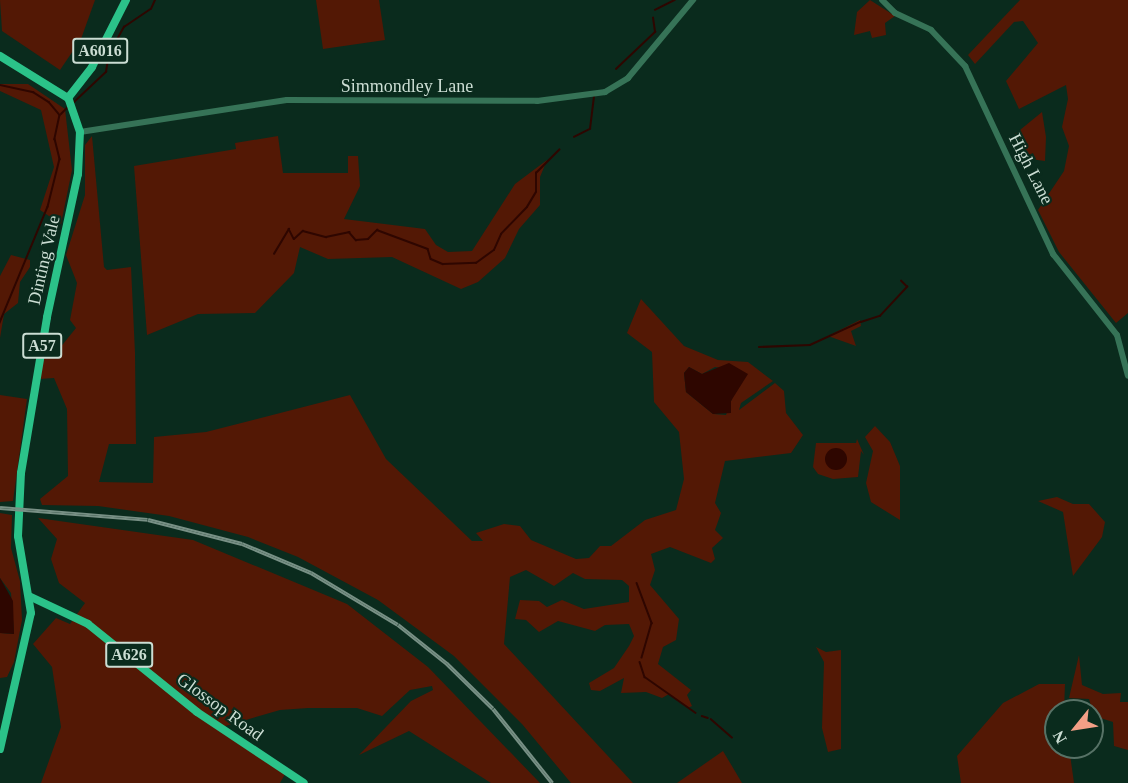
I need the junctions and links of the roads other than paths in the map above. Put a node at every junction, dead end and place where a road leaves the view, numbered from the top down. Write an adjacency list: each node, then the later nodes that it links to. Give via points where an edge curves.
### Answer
1 (126, 0): 5 (main road, A6016, via 92,67)
2 (693, 0): 6 (street, Simmondley Lane, via 628,78 605,92 537,101 287,100)
3 (882, 0): 7 (street, High Lane, via 895,13 932,30 965,66 1053,254 1117,335)
4 (0, 56): 5 (main road)
5 (68, 98): 6 (main road, Dinting Vale / A57)
6 (80, 132): 8 (main road, Dinting Vale / A57, via 75,198 47,317 18,505 20,549)
7 (1128, 376)
8 (31, 597): 9 (main road, Dinting Vale / A57, via 28,638); 10 (main road, Glossop Road / A626, via 88,624 197,712)
9 (0, 749)
10 (304, 783)

